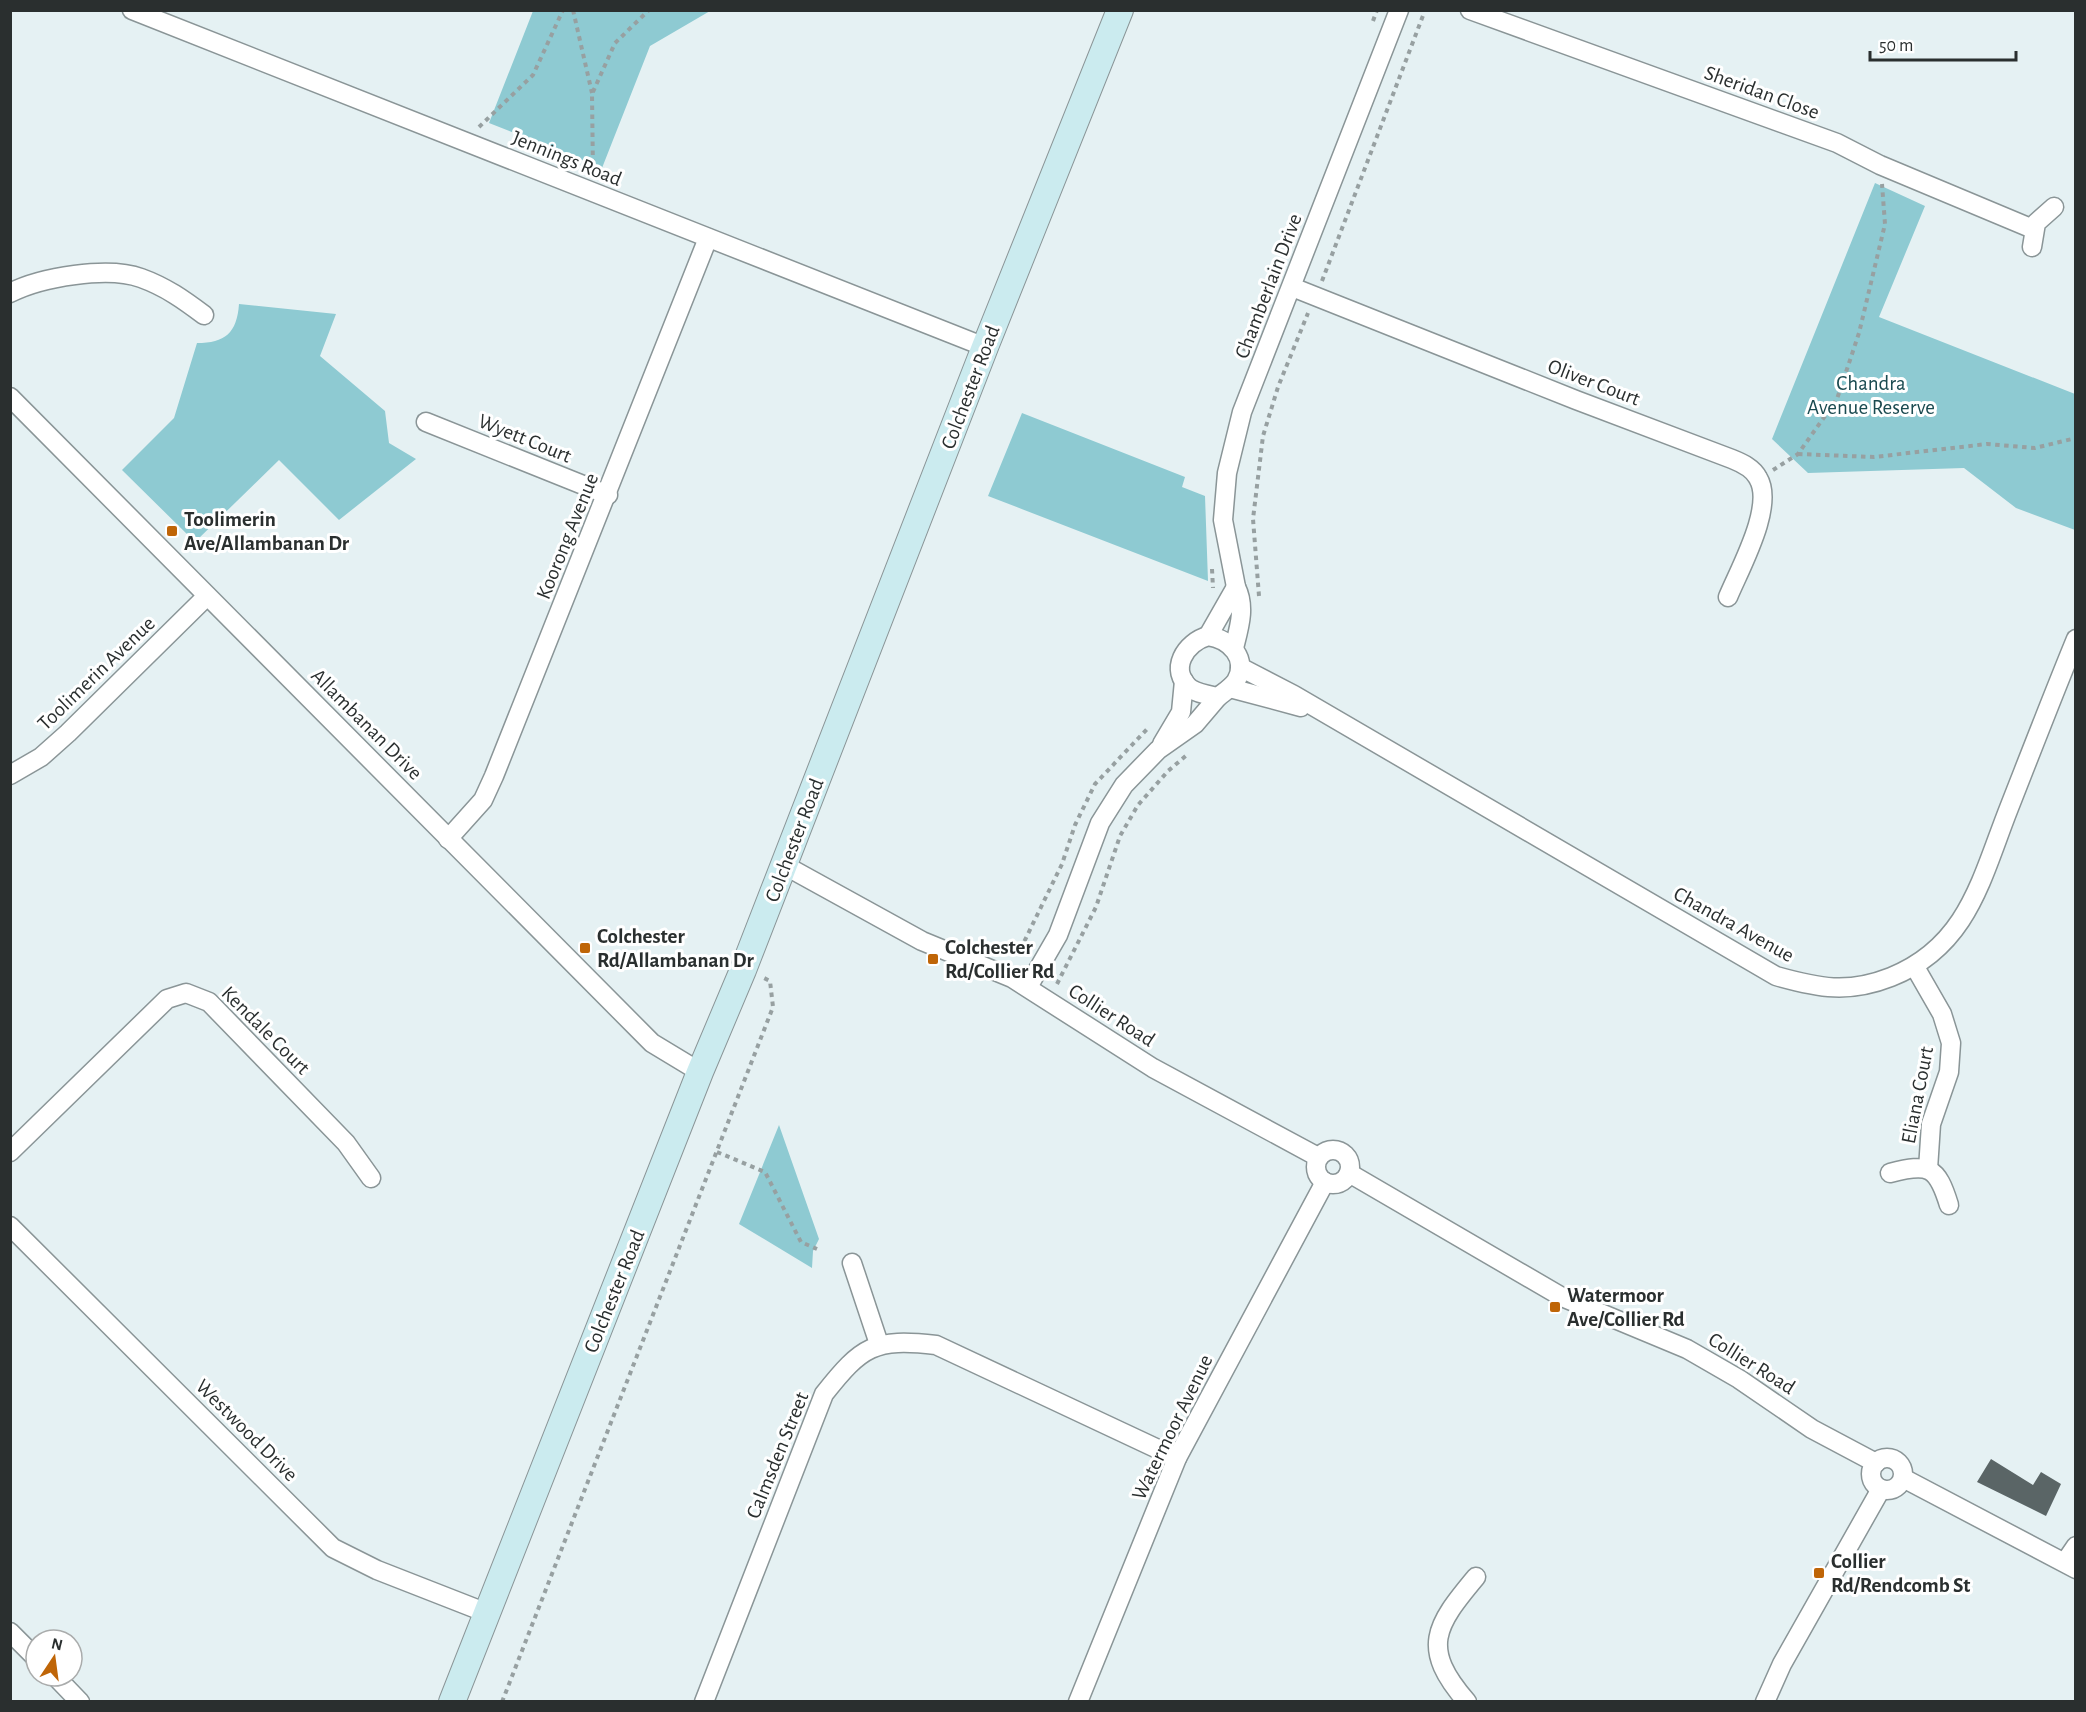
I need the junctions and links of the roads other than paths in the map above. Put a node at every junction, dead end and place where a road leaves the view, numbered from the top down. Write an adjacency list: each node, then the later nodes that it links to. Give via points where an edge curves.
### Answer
1 (132, 10): 5 (street, Jennings Road)
2 (1120, 10): 13 (main road, Colchester Road)
3 (1400, 10): 10 (street, Chamberlain Drive)
4 (1470, 10): 7 (street, Sheridan Close, via 1838,143 1880,165)
5 (164, 16): 8 (street, Jennings Road, via 464,142)
6 (2054, 207): 7 (street)
7 (2033, 229): 9 (street)
8 (708, 238): 13 (street, Jennings Road); 16 (street, Koorong Avenue)
9 (2032, 247)
10 (1292, 287): 17 (street, Chamberlain Drive, via 1242,412 1227,473 1223,520); 19 (street, Oliver Court, via 1752,470 1762,486 1764,504)
11 (10, 293): 12 (street, via 40,280 96,274 139,277 175,292)
12 (204, 315)
13 (986, 347): 30 (main road, Colchester Road)
14 (10, 398): 18 (street, Allambanan Drive)
15 (426, 422): 16 (street, Wyett Court)
16 (608, 495): 29 (street, Koorong Avenue, via 491,784 483,800)
17 (1236, 587): 20 (street); 22 (street, Chamberlain Drive, via 1241,597 1241,615)
18 (207, 596): 28 (street, Toolimerin Avenue, via 68,733 41,757); 29 (street, Allambanan Drive)
19 (1728, 597)
20 (1208, 636): 22 (street, via 1218,637); 24 (street, via 1197,639 1184,652 1180,662)
21 (2076, 639): 31 (street, Chandra Avenue, via 1967,910 1937,951)
22 (1234, 648): 23 (street)
23 (1240, 667): 25 (street); 26 (street, Chandra Avenue)
24 (1184, 681): 25 (street, via 1198,693); 27 (street, via 1181,712)
25 (1224, 692): 26 (street, Chandra Avenue); 27 (street, via 1195,724)
26 (1317, 711): 31 (street, Chandra Avenue, via 1776,976 1818,988 1838,989 1880,981)
27 (1158, 750): 32 (street, via 1124,785 1100,823 1058,935)
28 (10, 775)
29 (448, 839): 33 (street, Allambanan Drive, via 652,1043)
30 (784, 865): 32 (street, Collier Road, via 922,941); 33 (main road, Colchester Road)
31 (1915, 967): 36 (street, Eliana Court, via 1942,1014 1951,1043 1949,1072 1931,1124)
32 (1028, 987): 35 (street, Collier Road, via 1152,1068)
33 (700, 1072): 52 (main road, Colchester Road)
34 (10, 1152): 39 (street, Kendale Court, via 167,999 186,993 209,1002 346,1143)
35 (1318, 1157): 37 (street, via 1332,1149 1341,1151 1350,1165); 40 (street, via 1315,1168)
36 (1928, 1168): 38 (street, Eliana Court, via 1912,1167); 41 (street, Eliana Court, via 1941,1181)
37 (1349, 1173): 40 (street, via 1341,1182); 46 (street, Collier Road, via 1562,1297 1687,1349 1812,1429)
38 (1890, 1173)
39 (371, 1178)
40 (1325, 1182): 45 (street, Watermoor Avenue)
41 (1949, 1205)
42 (10, 1226): 52 (street, Westwood Drive, via 333,1548 377,1570)
43 (852, 1263): 44 (street)
44 (879, 1344): 45 (street, via 936,1345); 58 (street, Calmsden Street, via 848,1365 824,1394)
45 (1177, 1458): 59 (street, Watermoor Avenue)
46 (1876, 1462): 47 (street, via 1896,1460 1902,1467); 48 (street, via 1871,1476)
47 (1903, 1478): 48 (street, via 1897,1487); 50 (street)
48 (1881, 1489): 61 (street)
49 (2076, 1546): 50 (street)
50 (2070, 1565)
51 (1476, 1577): 60 (street, via 1441,1624 1438,1643 1438,1659 1446,1678)
52 (487, 1613): 57 (main road, Colchester Road)
53 (10, 1632): 54 (street)
54 (24, 1646)
55 (66, 1688): 56 (street)
56 (80, 1701)
57 (452, 1701)
58 (704, 1701)
59 (1078, 1701)
60 (1467, 1701)
61 (1765, 1701)

